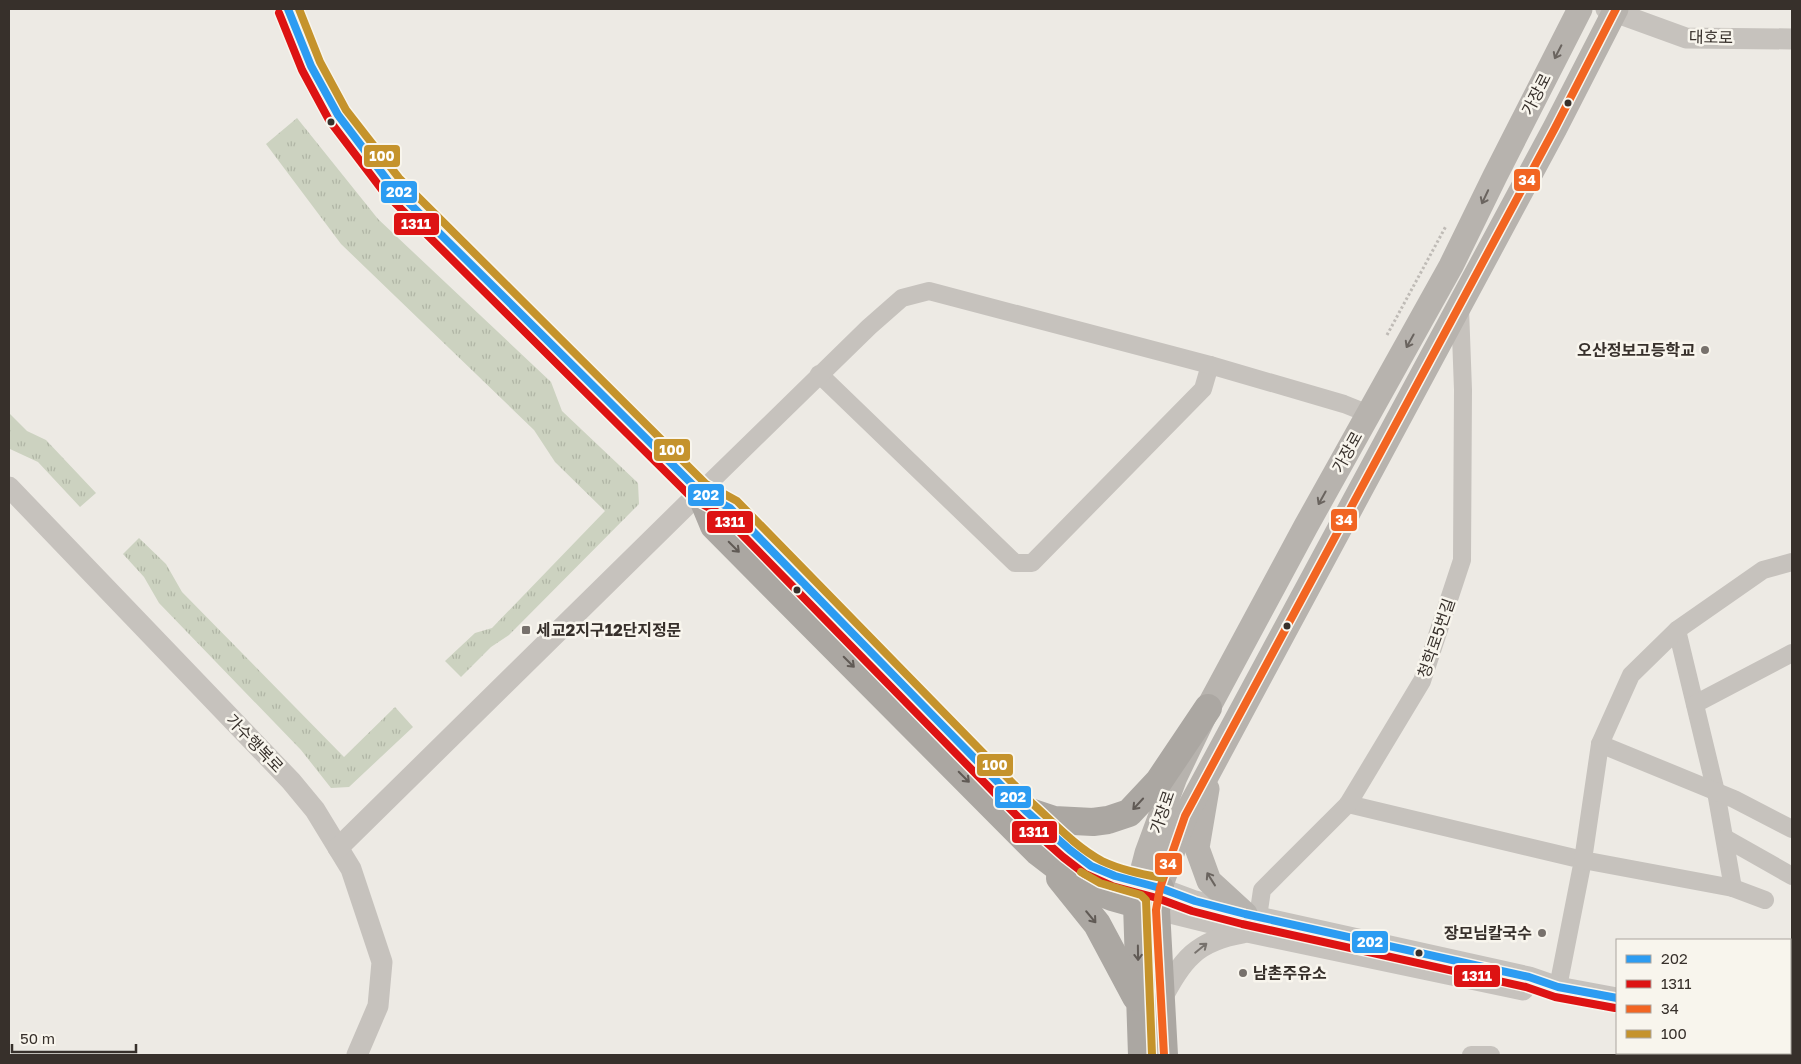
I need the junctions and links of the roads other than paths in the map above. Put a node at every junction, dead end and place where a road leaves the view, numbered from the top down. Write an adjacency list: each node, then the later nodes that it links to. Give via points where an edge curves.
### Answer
1 (288, 9): 10 (main road, via 311,66 338,115 391,185)
2 (1580, 9): 8 (main road, 가장로, one-way to 8, via 1451,266)
3 (1612, 10): 4 (street, 대호로, via 1686,38); 5 (main road, 가장로)
4 (1792, 39)
5 (1460, 304): 17 (main road, 가장로); 19 (street, 청학로5번길, via 1462,560 1422,681)
6 (1210, 365): 7 (street, via 930,291 902,298); 7 (street, via 1203,389 1032,563 1015,563); 8 (street)
7 (819, 374): 10 (street)
8 (1369, 414): 15 (main road, 가장로, one-way to 15)
9 (9, 487): 23 (street, 가수행복로, via 291,781 315,810)
10 (700, 492): 20 (main road, via 730,508); 23 (street); 24 (main road, one-way to 24, via 714,526)
11 (1792, 562): 12 (street, via 1763,570)
12 (1677, 630): 14 (street); 16 (street, via 1631,675)
13 (1792, 652): 14 (street)
14 (1695, 704): 18 (street)
15 (1208, 708): 20 (main road, one-way to 20, via 1160,781 1130,813 1093,822 1054,820); 28 (main road, 가장로, via 1174,776 1148,853)
16 (1600, 744): 18 (street); 25 (street)
17 (1221, 747): 28 (main road, 가장로); 30 (main road, one-way to 17, via 1210,881 1198,848 1207,787)
18 (1716, 792): 21 (street); 22 (street)
19 (1348, 804): 25 (street); 30 (street, 청학로5번길, via 1262,890)
20 (1026, 811): 28 (main road, via 1091,866)
21 (1792, 829)
22 (1726, 838): 26 (street); 27 (street)
23 (338, 848): 34 (street, 가수행복로, via 351,868 382,962 378,1006)
24 (1038, 852): 28 (main road, via 1081,885 1112,897); 33 (main road, one-way to 33, via 1097,924 1129,982)
25 (1583, 860): 27 (street); 31 (street)
26 (1792, 876)
27 (1733, 888): 29 (street)
28 (1148, 896): 30 (street); 33 (main road)
29 (1765, 900)
30 (1250, 921): 31 (street, via 1522,990); 33 (street, one-way to 30, via 1204,944)
31 (1558, 987): 32 (street)
32 (1616, 998)
33 (1150, 1003): 35 (main road); 36 (main road)
34 (358, 1055)
35 (1142, 1055)
36 (1164, 1055)
37 (1472, 1055): 38 (street)
38 (1491, 1055)

